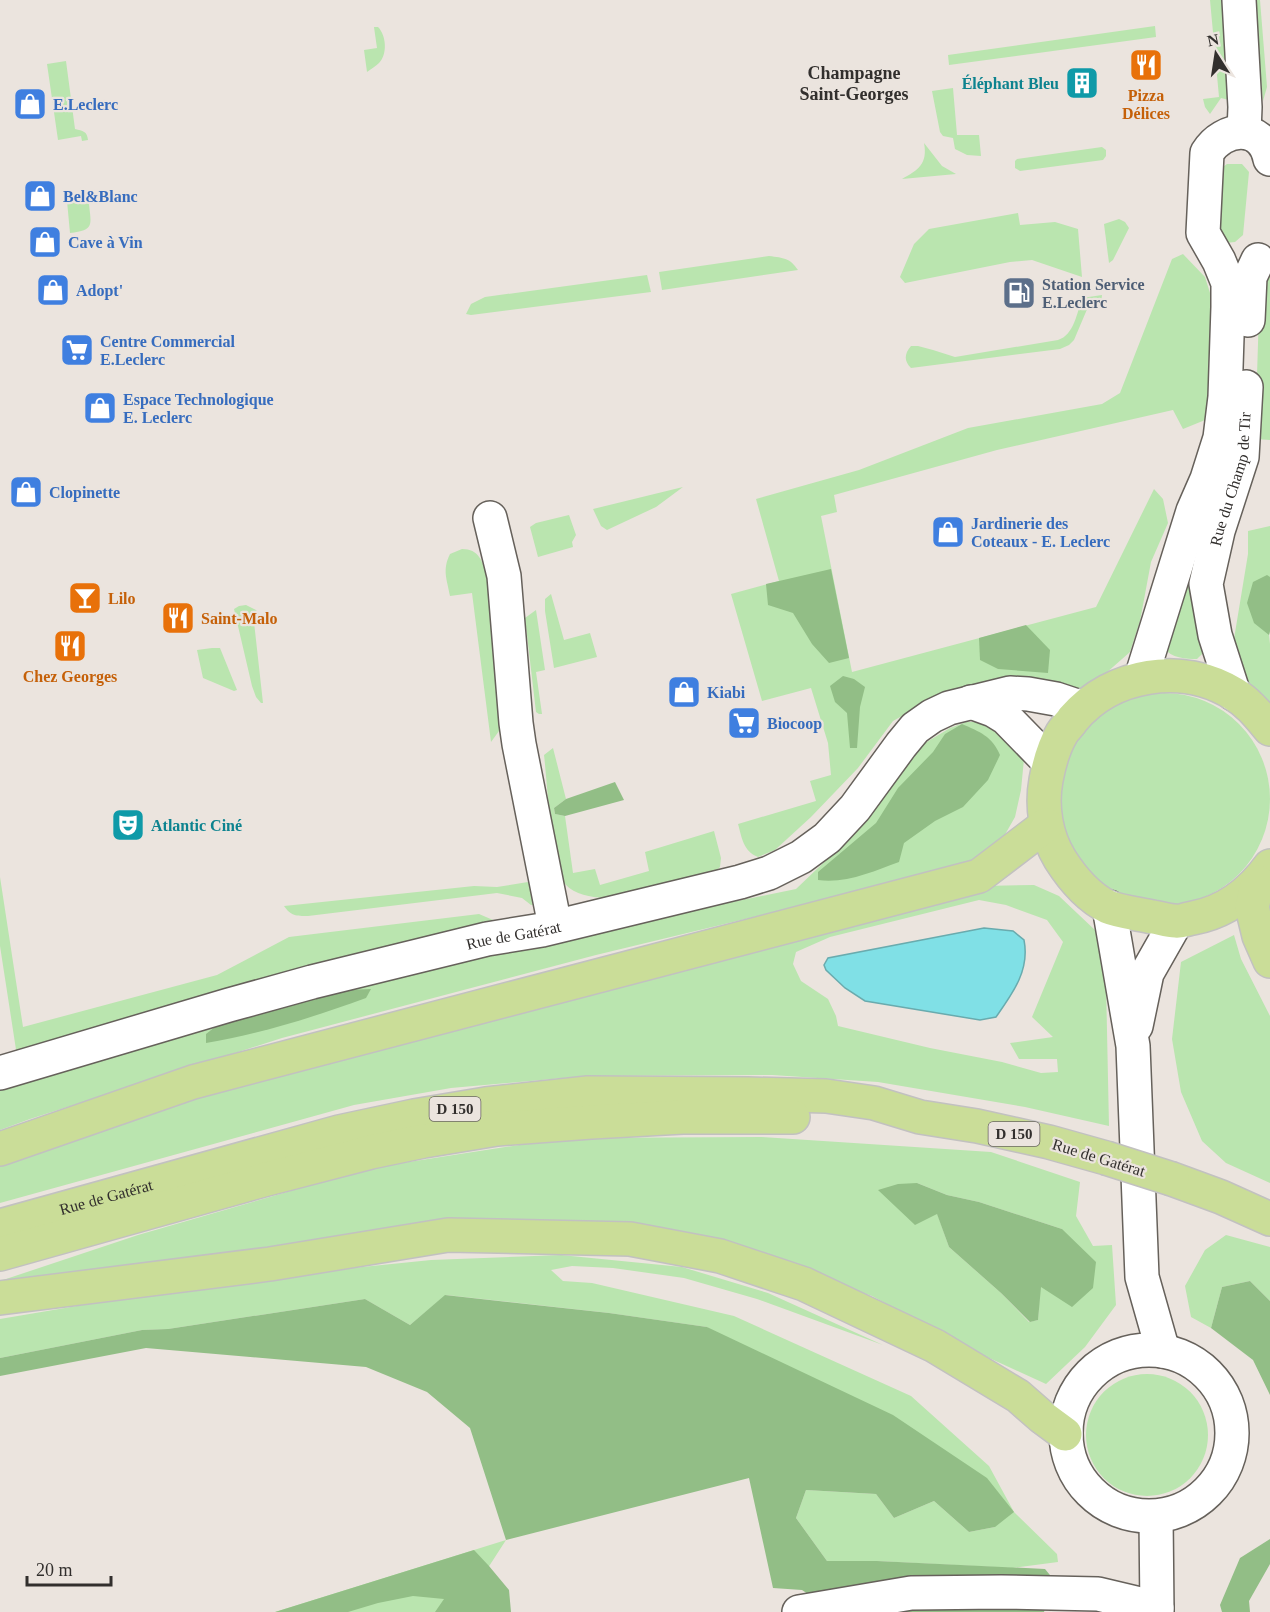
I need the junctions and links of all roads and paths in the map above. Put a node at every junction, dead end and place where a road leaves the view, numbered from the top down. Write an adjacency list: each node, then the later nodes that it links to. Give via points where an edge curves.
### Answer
1 (1239, 0): 2 (street)
2 (1244, 132): 3 (street, via 1265,144); 5 (street, Rue du Champ de Tir, via 1212,144 1207,153 1203,232)
3 (1270, 159)
4 (1264, 253): 5 (street, via 1237,262); 8 (street, Rue du Champ de Tir, via 1250,277 1242,457 1206,584 1215,635)
5 (1219, 261): 7 (street, Rue du Champ de Tir, via 1228,283 1220,438)
6 (490, 518): 17 (street, via 504,576 519,744)
7 (1141, 678): 8 (main road, via 1184,676 1205,680); 10 (main road, via 1110,688)
8 (1234, 694): 11 (main road, via 1255,710)
9 (970, 702): 10 (street, Rue de Gatérat, via 1010,693 1056,699); 12 (street, via 1006,718); 17 (street, Rue de Gatérat, via 949,708 915,728 855,808 827,838 801,857 740,882)
10 (1083, 708): 12 (main road, via 1062,732)
11 (1270, 729)
12 (1049, 762): 13 (main road, via 1044,793)
13 (1046, 825): 15 (main road, via 1068,873); 22 (main road, via 979,876 193,1082)
14 (1264, 874): 16 (main road, via 1234,902 1207,916); 18 (main road, via 1252,907)
15 (1109, 907): 16 (main road); 19 (street)
16 (1176, 922): 19 (street, via 1147,973)
17 (555, 926): 20 (street, Rue de Gatérat, via 312,982)
18 (1270, 961)
19 (1132, 1046): 26 (street)
20 (0, 1073)
21 (920, 1117): 23 (main road, Rue de Gatérat / D 150, bridge, via 977,1126 1106,1158 1221,1197); 24 (main road, Rue de Gatérat / D 150, via 874,1103 826,1096 644,1092 539,1097 434,1112 339,1132); 25 (main road, Rue de Gatérat / D 150, via 858,1121 773,1116 683,1117 497,1129 359,1155)
22 (0, 1149)
23 (1270, 1219)
24 (0, 1226)
25 (0, 1254)
26 (1142, 1276): 28 (street); 29 (street)
27 (0, 1299): 30 (main road, via 270,1264 448,1235 630,1239 720,1256 804,1284 935,1346 1018,1396)
28 (1163, 1351): 29 (street, via 1140,1350); 31 (street, via 1189,1359 1210,1375 1225,1398 1233,1423 1232,1450 1222,1475 1204,1496 1182,1510)
29 (1117, 1356): 30 (street, via 1096,1369 1079,1387 1069,1410)
30 (1065, 1434): 31 (street, via 1070,1461 1083,1485 1103,1503 1128,1514)
31 (1156, 1517): 32 (street)
32 (1157, 1610): 33 (street, via 1098,1594 1001,1592 911,1593)
33 (799, 1612)

